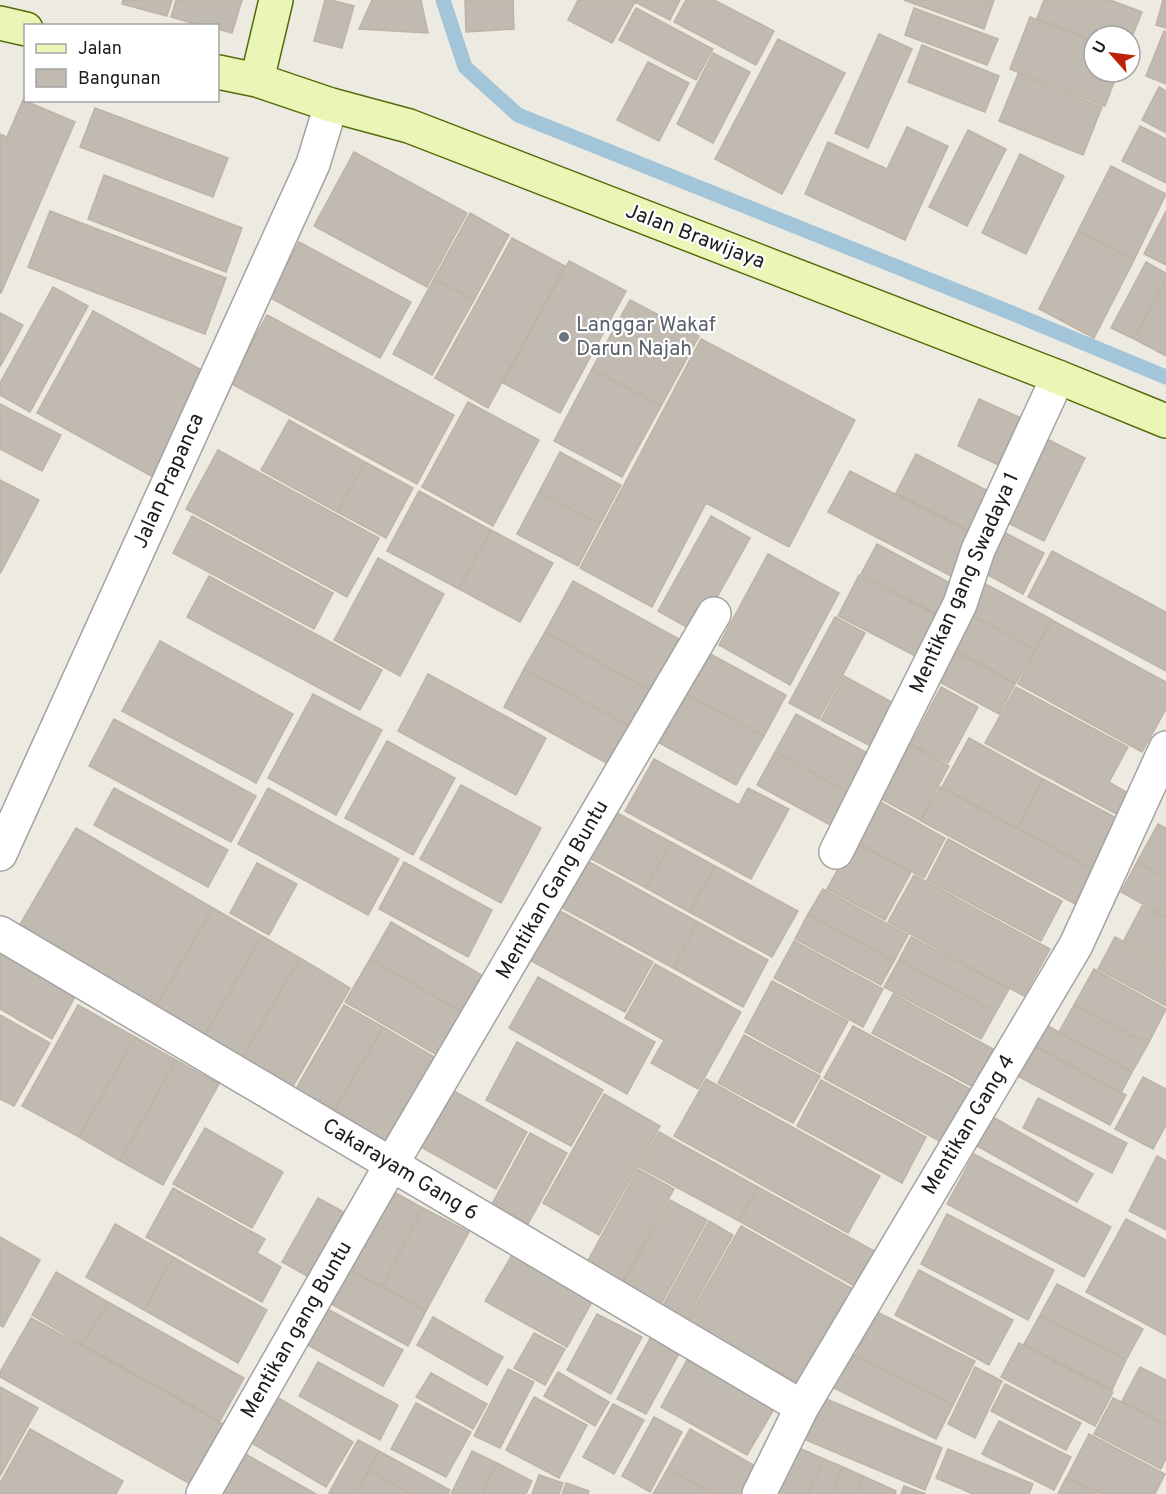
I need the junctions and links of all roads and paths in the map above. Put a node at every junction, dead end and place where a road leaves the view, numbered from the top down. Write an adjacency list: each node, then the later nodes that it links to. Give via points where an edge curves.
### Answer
1 (276, 0): 5 (main road)
2 (0, 23): 3 (main road)
3 (24, 29)
4 (219, 72): 5 (main road, Jalan Brawijaya)
5 (257, 80): 6 (main road, Jalan Brawijaya)
6 (331, 105): 7 (main road, Jalan Brawijaya, via 409,126); 12 (street, Jalan Prapanca, via 312,164)
7 (1058, 377): 8 (main road, Jalan Brawijaya); 11 (street, Mentikan gang Swadaya 1, via 978,550 960,604)
8 (1166, 421)
9 (714, 614): 14 (street, Mentikan Gang Buntu)
10 (1166, 748): 15 (street, Mentikan Gang 4, via 1076,945)
11 (836, 852)
12 (0, 854)
13 (0, 933): 14 (street, Cakarayam Gang 6)
14 (391, 1165): 15 (street, Cakarayam Gang 6); 16 (street, Mentikan gang Buntu)
15 (802, 1407): 17 (street, Mentikan Gang 4)
16 (203, 1494)
17 (759, 1494)

